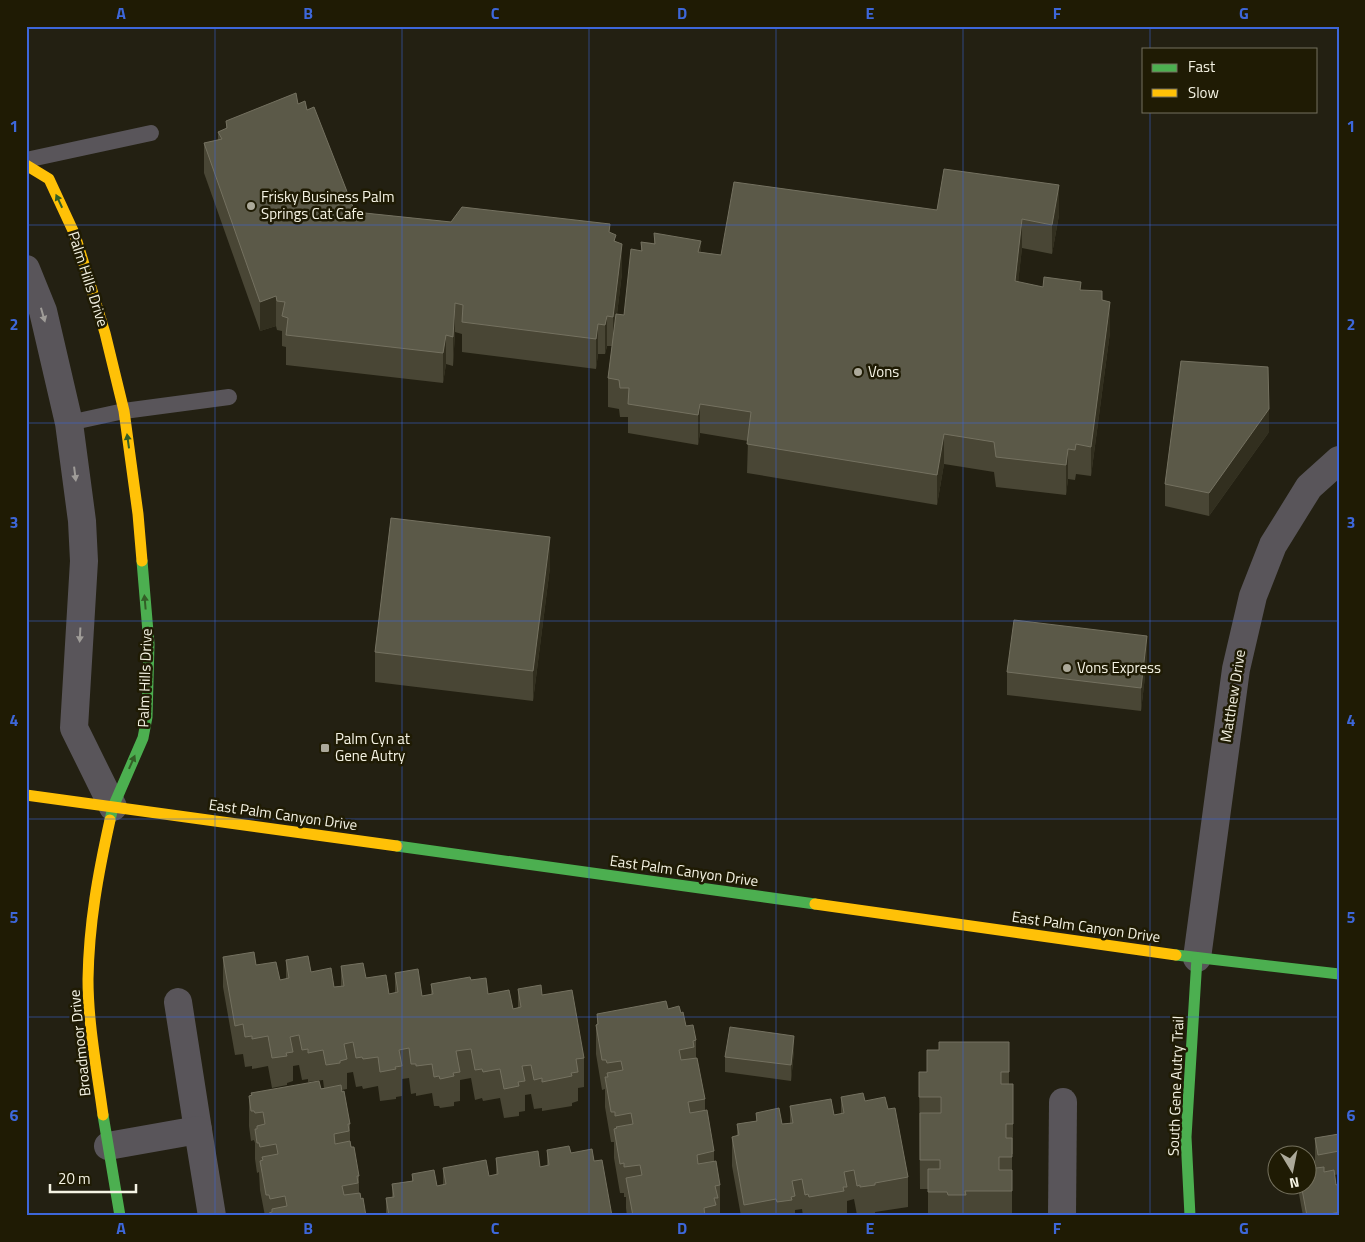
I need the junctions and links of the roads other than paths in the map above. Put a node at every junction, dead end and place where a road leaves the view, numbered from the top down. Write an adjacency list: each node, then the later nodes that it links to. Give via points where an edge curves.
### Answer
1 (151, 133): 2 (lane)
2 (26, 160)
3 (26, 166): 6 (main road, Palm Hills Drive, one-way to 3, via 106,333 75,236 49,179)
4 (26, 269): 7 (street, one-way to 7, via 43,311)
5 (229, 397): 6 (lane)
6 (124, 411): 7 (lane); 10 (main road, Palm Hills Drive, one-way to 6, via 143,738 147,717 149,644 138,514)
7 (69, 423): 10 (street, one-way to 10, via 84,561 74,728)
8 (1339, 460): 11 (street, Matthew Drive, via 1309,487 1273,546 1253,596 1236,669)
9 (26, 796): 10 (main road, East Palm Canyon Drive)
10 (112, 807): 11 (main road, East Palm Canyon Drive); 16 (main road, Broadmoor Drive, via 90,920 88,979 90,1025)
11 (1197, 958): 12 (main road, East Palm Canyon Drive); 20 (main road, South Gene Autry Trail, via 1186,1137)
12 (1339, 974)
13 (178, 1002): 15 (street)
14 (1063, 1102): 19 (street)
15 (198, 1130): 16 (street); 18 (street)
16 (108, 1146): 17 (main road, Broadmoor Drive)
17 (120, 1216)
18 (212, 1216)
19 (1062, 1216)
20 (1190, 1216)

